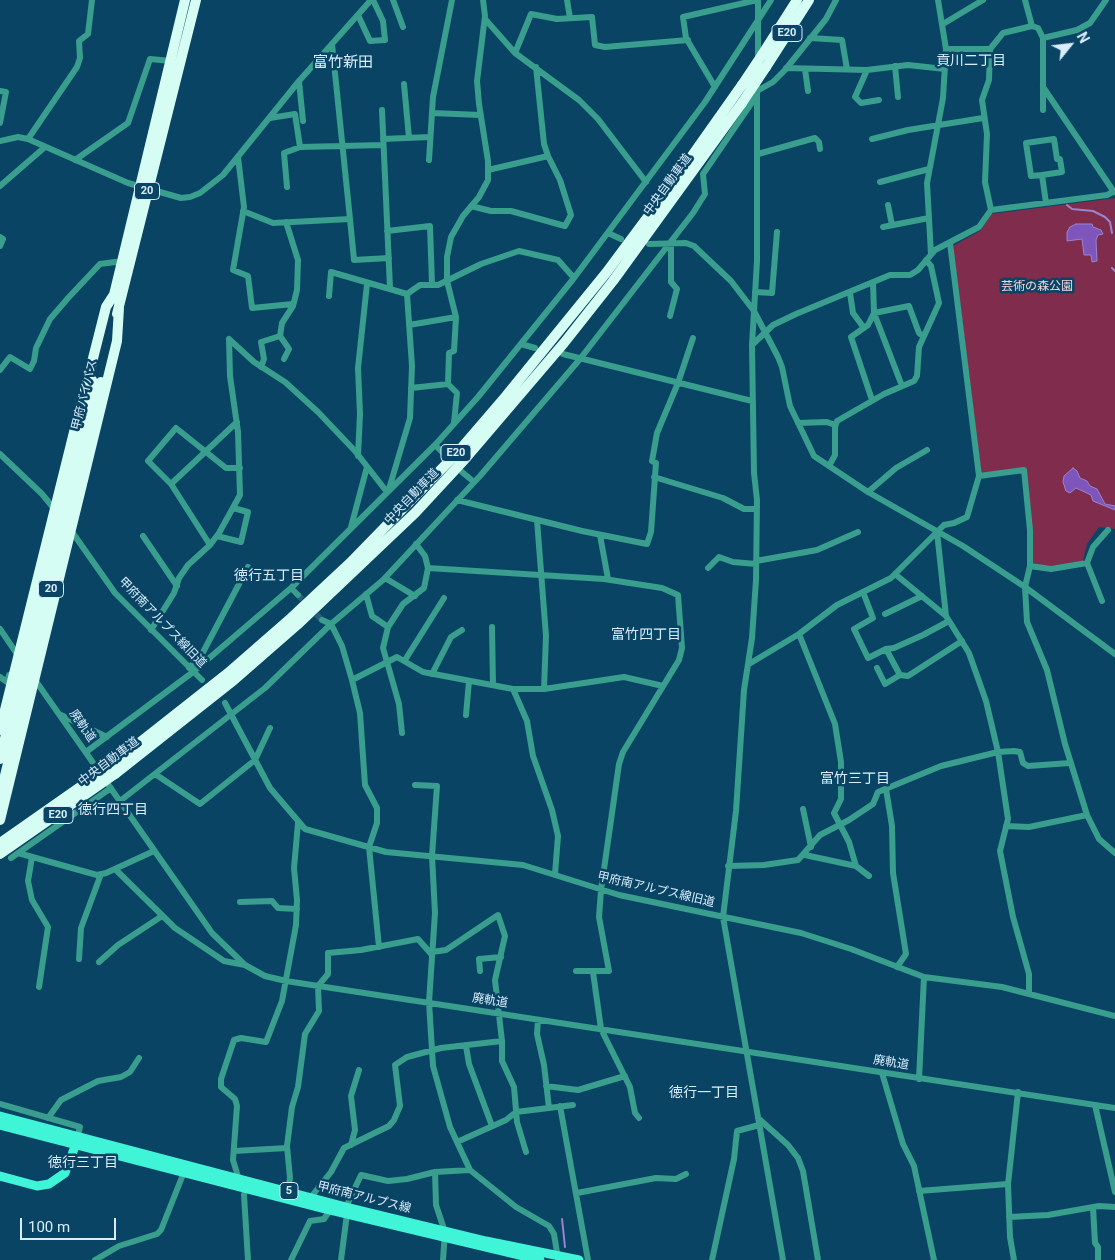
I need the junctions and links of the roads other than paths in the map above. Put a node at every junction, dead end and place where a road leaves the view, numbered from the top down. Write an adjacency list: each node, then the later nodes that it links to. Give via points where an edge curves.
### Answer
1 (92, 0): 60 (street, via 88,34 79,41 77,67)
2 (185, 0): 32 (highway, 甲府バイパス / 20)
3 (196, 0): 80 (highway, 甲府バイパス / 20)
4 (372, 0): 18 (street); 18 (street, via 383,22 385,40 370,41)
5 (393, 0): 23 (street)
6 (452, 0): 51 (street)
7 (484, 0): 20 (street)
8 (567, 0): 19 (street)
9 (757, 0): 21 (street); 27 (street, via 683,18)
10 (771, 0): 21 (street)
11 (797, 0): 241 (highway, 中央自動車道 / E20, bridge, via 670,187 506,396 350,563 291,618)
12 (808, 0): 241 (highway, 中央自動車道 / E20, bridge, via 742,103 625,266 513,404 428,500 297,625 234,680)
13 (836, 0): 25 (street)
14 (938, 0): 22 (street)
15 (983, 0): 22 (street)
16 (1025, 0): 24 (street)
17 (1106, 0): 26 (street, via 1084,27)
18 (358, 15): 28 (street)
19 (570, 18): 27 (street, via 592,17 595,45 605,47); 31 (street, via 531,14)
20 (485, 19): 31 (street); 52 (street, via 478,82)
21 (759, 20): 43 (street); 46 (street)
22 (943, 24): 29 (street)
23 (403, 26)
24 (1032, 26): 26 (street, via 1038,28); 30 (street, via 1003,33)
25 (810, 38): 35 (street); 37 (street, via 842,40)
26 (1043, 38): 42 (street)
27 (688, 40): 43 (street)
28 (332, 44): 40 (street); 66 (street)
29 (946, 49): 30 (street); 38 (street)
30 (990, 49): 54 (street, via 989,80 982,100)
31 (515, 53): 34 (street)
32 (171, 61): 71 (street, via 150,59 128,123); 80 (highway, 甲府バイパス / 20)
33 (895, 66): 38 (street); 39 (street); 47 (street)
34 (536, 67): 69 (street); 76 (street, via 598,118)
35 (786, 68): 36 (street); 46 (street)
36 (805, 69): 37 (street); 45 (street)
37 (847, 69): 39 (street)
38 (944, 69): 57 (street)
39 (867, 70): 48 (street, via 855,97 861,103)
40 (299, 81): 53 (street); 55 (street)
41 (404, 84): 59 (street)
42 (1043, 86): 50 (street); 81 (street)
43 (715, 87): 76 (street)
44 (0, 91): 56 (street, via 6,92)
45 (808, 91)
46 (757, 93): 68 (street); 99 (street, via 703,174 705,194)
47 (898, 97)
48 (879, 100)
49 (382, 110): 63 (street)
50 (1042, 110)
51 (432, 113): 52 (street); 58 (street)
52 (480, 115): 74 (street)
53 (270, 118): 65 (street, via 295,114); 70 (street)
54 (983, 118): 57 (street); 85 (street, via 987,134 985,182)
55 (303, 121)
56 (0, 123)
57 (938, 126): 61 (street); 73 (street)
58 (430, 137): 59 (street); 72 (street)
59 (409, 138): 63 (street)
60 (28, 139): 62 (street, via 13,137); 64 (street)
61 (872, 139)
62 (0, 140)
63 (383, 142): 66 (street); 92 (street)
64 (45, 147): 71 (street); 78 (street)
65 (300, 147): 66 (street); 79 (street, via 284,153)
66 (342, 147): 87 (street)
67 (820, 149): 68 (street, via 814,138)
68 (758, 154): 111 (street)
69 (548, 156): 74 (street); 84 (street, via 569,205 570,215 565,226)
70 (238, 157): 80 (street, via 218,179 190,197 181,198); 86 (street)
71 (75, 160): 80 (street)
72 (429, 160)
73 (929, 169): 77 (street); 88 (street)
74 (488, 170): 84 (street, via 488,180)
75 (1042, 175): 75 (street, via 1062,172 1054,139 1026,143 1030,176); 82 (street)
76 (646, 182): 94 (street)
77 (880, 182)
78 (0, 186)
79 (287, 187)
80 (144, 188): 104 (highway, 甲府バイパス / 20); 117 (highway, 甲府バイパス / 20)
81 (1114, 192): 82 (street)
82 (1046, 203): 85 (street)
83 (888, 205): 90 (street)
84 (472, 206): 106 (street, via 452,237 447,257)
85 (991, 210): 97 (street, via 980,227)
86 (243, 211): 89 (street, via 272,223); 116 (street, via 232,266 233,270 248,276 252,308)
87 (350, 218): 89 (street); 102 (street, via 354,260)
88 (929, 218): 90 (street); 101 (street)
89 (286, 222): 116 (street, via 298,260)
90 (892, 225): 91 (street)
91 (883, 227)
92 (387, 231): 102 (street); 109 (street, via 430,226)
93 (777, 232): 111 (street, via 772,293)
94 (608, 233): 96 (street); 105 (street)
95 (0, 237): 100 (street, via 3,239)
96 (621, 239)
97 (950, 243): 101 (street); 157 (street)
98 (649, 244): 99 (street)
99 (669, 244): 118 (street, via 694,246 730,281); 120 (street, via 671,282 676,289); 132 (street)
100 (0, 246)
101 (930, 254): 103 (street)
102 (389, 258): 110 (street)
103 (926, 260): 107 (street, via 910,275 890,275); 126 (street, via 931,266 939,303)
104 (122, 263): 112 (highway, 甲府バイパス / 20); 135 (street, via 100,264 69,296 50,319 30,369 10,357)
105 (574, 278): 106 (street, via 558,260 519,251); 128 (street)
106 (447, 281): 109 (street, via 438,286); 121 (street)
107 (873, 282): 113 (street); 119 (street)
108 (367, 284): 110 (street); 115 (street, via 331,272); 152 (street, via 358,368)
109 (432, 284): 114 (street, via 420,285)
110 (390, 288): 114 (street)
111 (755, 292): 118 (street)
112 (115, 293): 136 (highway, 甲府バイパス / 20); 165 (highway, via 106,307)
113 (850, 293): 123 (street, via 853,313); 124 (street, via 773,324)
114 (407, 294): 122 (street)
115 (329, 296)
116 (293, 304): 125 (street, via 282,323)
117 (119, 308): 136 (highway, 甲府バイパス / 20); 170 (highway, via 117,341)
118 (754, 311): 124 (street); 129 (street)
119 (874, 314): 123 (street); 126 (street, via 908,306); 139 (street)
120 (670, 316)
121 (456, 317): 122 (street); 138 (street, via 454,351 448,353)
122 (409, 325): 140 (street)
123 (864, 328): 141 (street, via 851,337)
124 (765, 332): 129 (street); 144 (street, via 782,367 790,406)
125 (280, 336): 133 (street, via 289,349); 134 (street, via 261,342 264,359)
126 (923, 336): 139 (street, via 914,381)
127 (693, 338): 137 (street)
128 (521, 344): 130 (street); 145 (street)
129 (752, 345): 142 (street)
130 (535, 348)
131 (563, 354): 132 (street)
132 (580, 359): 137 (street); 159 (street)
133 (284, 360)
134 (261, 367): 143 (street, via 228,339); 152 (street, via 294,390)
135 (0, 370)
136 (97, 381): 238 (highway, 甲府バイパス / 20, bridge); 246 (highway, 甲府バイパス / 20, bridge)
137 (678, 383): 142 (street); 158 (street, via 657,433 652,461 656,463)
138 (448, 384): 140 (street); 145 (street, via 457,393)
139 (902, 386): 141 (street)
140 (411, 388): 161 (street, via 410,418)
141 (872, 400): 146 (street, via 837,421)
142 (752, 401): 166 (street)
143 (237, 422): 149 (street); 155 (street)
144 (798, 423): 146 (street, via 827,422); 153 (street, via 814,456)
145 (454, 424): 147 (street)
146 (836, 425): 153 (street, via 835,455)
147 (435, 445): 151 (street); 161 (street)
148 (927, 450): 162 (street, via 896,468)
149 (206, 451): 155 (street, via 226,468); 160 (street); 160 (street, via 176,428 148,461)
150 (0, 454): 165 (street, 甲府南アルプス線旧道)
151 (445, 455)
152 (358, 456): 154 (street)
153 (829, 466): 162 (street)
154 (366, 467): 161 (street); 168 (street)
155 (240, 468): 164 (street, via 240,494)
156 (462, 472): 159 (street)
157 (979, 476): 172 (street, via 967,516 944,525); 180 (street, via 1024,470)
158 (654, 477): 166 (street, via 723,498 744,509); 173 (street, via 651,532 647,544)
159 (474, 482): 163 (street)
160 (171, 484): 177 (street)
161 (388, 491): 168 (street)
162 (868, 492): 172 (street)
163 (457, 500): 167 (street); 176 (street)
164 (233, 508): 175 (street); 175 (street, via 248,512 241,542)
165 (54, 509): 170 (street, 甲府南アルプス線旧道); 210 (highway)
166 (757, 509): 178 (street)
167 (537, 520): 173 (street); 184 (street)
168 (350, 528): 190 (street)
169 (1108, 530): 179 (street, via 1093,546)
170 (72, 532): 205 (street, 甲府南アルプス線旧道, via 115,593); 220 (highway)
171 (858, 532): 178 (street, via 817,550)
172 (937, 532): 185 (street); 189 (street); 199 (street)
173 (600, 535): 187 (street)
174 (143, 536): 188 (street)
175 (217, 536): 177 (street)
176 (416, 544): 182 (street, via 425,556); 186 (street)
177 (210, 545): 188 (street, via 188,566)
178 (756, 562): 183 (street, via 733,562 719,557); 214 (street)
179 (1087, 563): 180 (street, via 1050,569); 197 (street)
180 (1030, 566): 189 (street)
181 (248, 567): 216 (street)
182 (428, 568): 184 (street); 194 (street, via 424,588)
183 (708, 568)
184 (541, 574): 187 (street); 227 (street, via 546,636)
185 (895, 574): 191 (street); 195 (street)
186 (384, 578): 192 (street); 194 (street)
187 (608, 579): 225 (street, via 662,588 678,594 682,648 679,660)
188 (177, 586): 205 (street)
189 (1025, 587): 211 (street); 240 (street, via 1027,622 1046,670)
190 (291, 588): 193 (street); 216 (street)
191 (863, 592): 207 (street, via 837,605); 209 (street, via 873,618 854,629 868,658)
192 (366, 594): 201 (street); 202 (street, via 372,616)
193 (298, 595)
194 (415, 596): 202 (street, via 403,604)
195 (922, 596): 198 (street); 199 (street)
196 (444, 598): 212 (street)
197 (1102, 602)
198 (885, 614)
199 (948, 619): 208 (street); 209 (street, via 894,648)
200 (322, 620): 201 (street)
201 (332, 624): 222 (street); 229 (street, via 265,688)
202 (388, 627): 213 (street, via 383,648)
203 (492, 627): 224 (street)
204 (0, 629): 210 (street, 廃軌道)
205 (151, 630): 216 (street, 甲府南アルプス線旧道)
206 (462, 630): 217 (street, via 451,637)
207 (800, 634): 214 (street); 252 (street, via 835,724 841,762 841,799 834,813)
208 (962, 641): 218 (street, via 908,676); 237 (street, via 979,679)
209 (886, 649): 218 (street)
210 (17, 654): 219 (street, via 7,682); 220 (street, 廃軌道); 233 (highway)
211 (1115, 654)
212 (405, 660): 213 (street, via 398,657); 217 (street)
213 (388, 661): 222 (street); 234 (street, via 399,704)
214 (749, 664): 265 (street)
215 (877, 668): 218 (street, via 885,684)
216 (191, 670): 221 (street, 甲府南アルプス線旧道); 235 (street)
217 (432, 674): 223 (street)
218 (900, 675)
219 (0, 677)
220 (36, 680): 230 (street, 廃軌道); 250 (highway)
221 (202, 680)
222 (352, 680): 255 (street, via 360,713 365,785 377,808 377,823)
223 (469, 681): 224 (street); 231 (street)
224 (493, 685): 226 (street)
225 (663, 686): 227 (street, via 624,677); 271 (street, via 619,764)
226 (513, 689): 227 (street); 269 (street, via 527,721 533,756 558,836)
227 (544, 689)
228 (225, 704): 229 (street, 甲府南アルプス線旧道)
229 (231, 713): 239 (street, 甲府南アルプス線旧道); 242 (street)
230 (60, 714): 235 (street); 236 (street, 廃軌道)
231 (466, 715)
232 (270, 728): 239 (street)
233 (0, 730)
234 (402, 733)
235 (107, 737): 236 (street)
236 (86, 752): 244 (street, 廃軌道)
237 (998, 752): 240 (street, via 1020,752 1023,763 1028,766); 245 (street, via 940,766); 253 (street, via 1008,819)
238 (0, 758)
239 (254, 760): 242 (street, via 200,804); 251 (street, 甲府南アルプス線旧道, via 270,788)
240 (1070, 763): 249 (street)
241 (113, 770): 254 (highway, 中央自動車道 / E20, bridge); 260 (highway, 中央自動車道 / E20, bridge)
242 (155, 774): 247 (street)
243 (415, 785): 262 (street, via 437,786)
244 (111, 788): 247 (street, 廃軌道); 258 (street)
245 (886, 789): 252 (street, via 878,792 874,804); 282 (street, via 892,826 893,873 906,954)
246 (0, 796)
247 (120, 801): 257 (street, 廃軌道)
248 (803, 809): 256 (street)
249 (1087, 815): 253 (street, via 1030,827); 259 (street, via 1099,839)
250 (0, 820)
251 (298, 823): 255 (street, 甲府南アルプス線旧道, via 305,830); 273 (street, via 294,868)
252 (841, 825): 256 (street, via 820,835); 266 (street)
253 (1006, 826): 290 (street, via 1000,851 1029,974)
254 (0, 843)
255 (370, 847): 262 (street, 甲府南アルプス線旧道, via 386,852); 276 (street)
256 (812, 847): 261 (street)
257 (154, 851): 267 (street); 281 (street, 廃軌道, via 212,933)
258 (18, 853): 263 (street); 264 (street)
259 (1115, 853)
260 (0, 854)
261 (805, 855): 265 (street, via 798,860 764,865); 266 (street)
262 (432, 856): 269 (street, 甲府南アルプス線旧道, via 516,864); 277 (street, via 435,913)
263 (32, 857): 268 (street); 289 (street, via 28,872 32,900 48,927)
264 (11, 858)
265 (728, 866): 275 (street)
266 (856, 866): 270 (street)
267 (115, 869): 268 (street); 274 (street)
268 (101, 874): 279 (street, via 81,928)
269 (555, 874): 271 (street, 甲府南アルプス線旧道)
270 (869, 876)
271 (601, 890): 275 (street, 甲府南アルプス線旧道); 285 (street, via 599,917 609,971)
272 (240, 902): 273 (street, via 272,901 278,908)
273 (297, 909): 287 (street)
274 (162, 916): 280 (street, via 118,945); 281 (street, via 224,961)
275 (723, 917): 282 (street, 甲府南アルプス線旧道, via 801,933); 299 (street)
276 (379, 947): 277 (street, via 418,939); 288 (street, via 328,953 328,974)
277 (432, 953): 278 (street, via 446,950 498,914 505,936); 291 (street)
278 (501, 957): 284 (street, via 479,959); 292 (street, via 495,980)
279 (79, 960)
280 (99, 962)
281 (245, 964): 287 (street, 廃軌道, via 264,976)
282 (898, 968): 286 (street, 甲府南アルプス線旧道)
283 (576, 970): 285 (street)
284 (480, 971)
285 (593, 972): 295 (street)
286 (924, 977): 290 (street, 甲府南アルプス線旧道, via 1002,987); 304 (street)
287 (286, 981): 288 (street, 廃軌道); 325 (street, via 266,1042 234,1040 225,1061 221,1087 236,1099 237,1106)
288 (318, 986): 291 (street, 廃軌道); 324 (street, via 319,1011 305,1034)
289 (39, 987)
290 (1028, 994): 293 (street, 甲府南アルプス線旧道)
291 (429, 1002): 292 (street, 廃軌道); 298 (street)
292 (499, 1014): 294 (street, 廃軌道); 296 (street)
293 (1115, 1016)
294 (538, 1020): 295 (street, 廃軌道); 305 (street, via 537,1034)
295 (601, 1029): 299 (street, 廃軌道); 303 (street)
296 (502, 1041): 297 (street); 313 (street, via 502,1062 514,1087)
297 (466, 1046): 298 (street); 319 (street, via 469,1064)
298 (432, 1050): 321 (street, via 437,1084); 322 (street, via 407,1057 395,1065 398,1113 389,1126)
299 (746, 1052): 302 (street, 廃軌道); 317 (street)
300 (139, 1058): 315 (street, via 130,1072 121,1077 98,1082 61,1100)
301 (359, 1070): 322 (street, via 350,1096 355,1130)
302 (882, 1073): 304 (street, 廃軌道); 335 (street)
303 (625, 1076): 305 (street, via 578,1090); 316 (street, via 635,1113)
304 (919, 1079): 306 (street, 廃軌道)
305 (546, 1086): 311 (street)
306 (1018, 1092): 309 (street, 廃軌道); 333 (street)
307 (0, 1104): 315 (street)
308 (573, 1104): 310 (street)
309 (1095, 1105): 312 (street, 廃軌道); 337 (street)
310 (560, 1106): 311 (street); 336 (street)
311 (548, 1108): 313 (street)
312 (1115, 1108)
313 (517, 1111): 319 (street); 326 (street, via 519,1134)
314 (0, 1116): 320 (main road, 甲府南アルプス線 / 5)
315 (48, 1118): 320 (street, via 80,1127)
316 (640, 1118)
317 (759, 1122): 355 (street, via 737,1131); 356 (street); 357 (street, via 788,1145 798,1158)
318 (0, 1125): 323 (main road, 甲府南アルプス線 / 5)
319 (492, 1126): 321 (street)
320 (78, 1135): 323 (main road); 332 (main road, 甲府南アルプス線 / 5)
321 (457, 1142): 327 (street)
322 (350, 1144): 338 (street)
323 (75, 1146): 328 (main road, 甲府南アルプス線 / 5); 331 (main road, via 66,1173 49,1184 37,1186)
324 (287, 1148): 325 (street); 334 (street)
325 (234, 1151): 332 (street, via 233,1160)
326 (526, 1152)
327 (470, 1170): 329 (street); 345 (street, via 516,1207 549,1226 554,1234)
328 (184, 1172): 332 (main road, 甲府南アルプス線 / 5); 347 (street, via 158,1234 119,1246)
329 (435, 1172): 342 (street, via 388,1181 361,1175); 344 (street, via 436,1206)
330 (686, 1174): 336 (street, via 676,1179 656,1178)
331 (0, 1176)
332 (244, 1183): 334 (main road, 甲府南アルプス線 / 5); 341 (main road, 甲府南アルプス線 / 5); 348 (street)
333 (1008, 1184): 335 (street); 343 (street)
334 (288, 1191): 338 (main road, 甲府南アルプス線 / 5)
335 (920, 1191): 358 (street)
336 (577, 1192): 354 (street)
337 (1115, 1192)
338 (311, 1197): 342 (main road, 甲府南アルプス線 / 5)
339 (1093, 1207): 340 (street); 343 (street, via 1048,1215); 360 (street)
340 (1115, 1207)
341 (330, 1210): 342 (main road, 甲府南アルプス線 / 5); 349 (street, via 324,1219 310,1221)
342 (347, 1211): 344 (main road, 甲府南アルプス線 / 5); 350 (street)
343 (1009, 1217): 359 (street)
344 (445, 1235): 345 (main road, 甲府南アルプス線 / 5); 351 (street); 352 (main road, 甲府南アルプス線 / 5)
345 (558, 1258): 346 (main road, 甲府南アルプス線 / 5)
346 (568, 1259): 353 (main road, 甲府南アルプス線 / 5)
347 (95, 1260)
348 (248, 1260)
349 (291, 1260)
350 (341, 1260)
351 (443, 1260)
352 (540, 1260)
353 (579, 1260)
354 (588, 1260)
355 (712, 1260)
356 (783, 1260)
357 (818, 1260)
358 (934, 1260)
359 (1014, 1260)
360 (1098, 1260)

